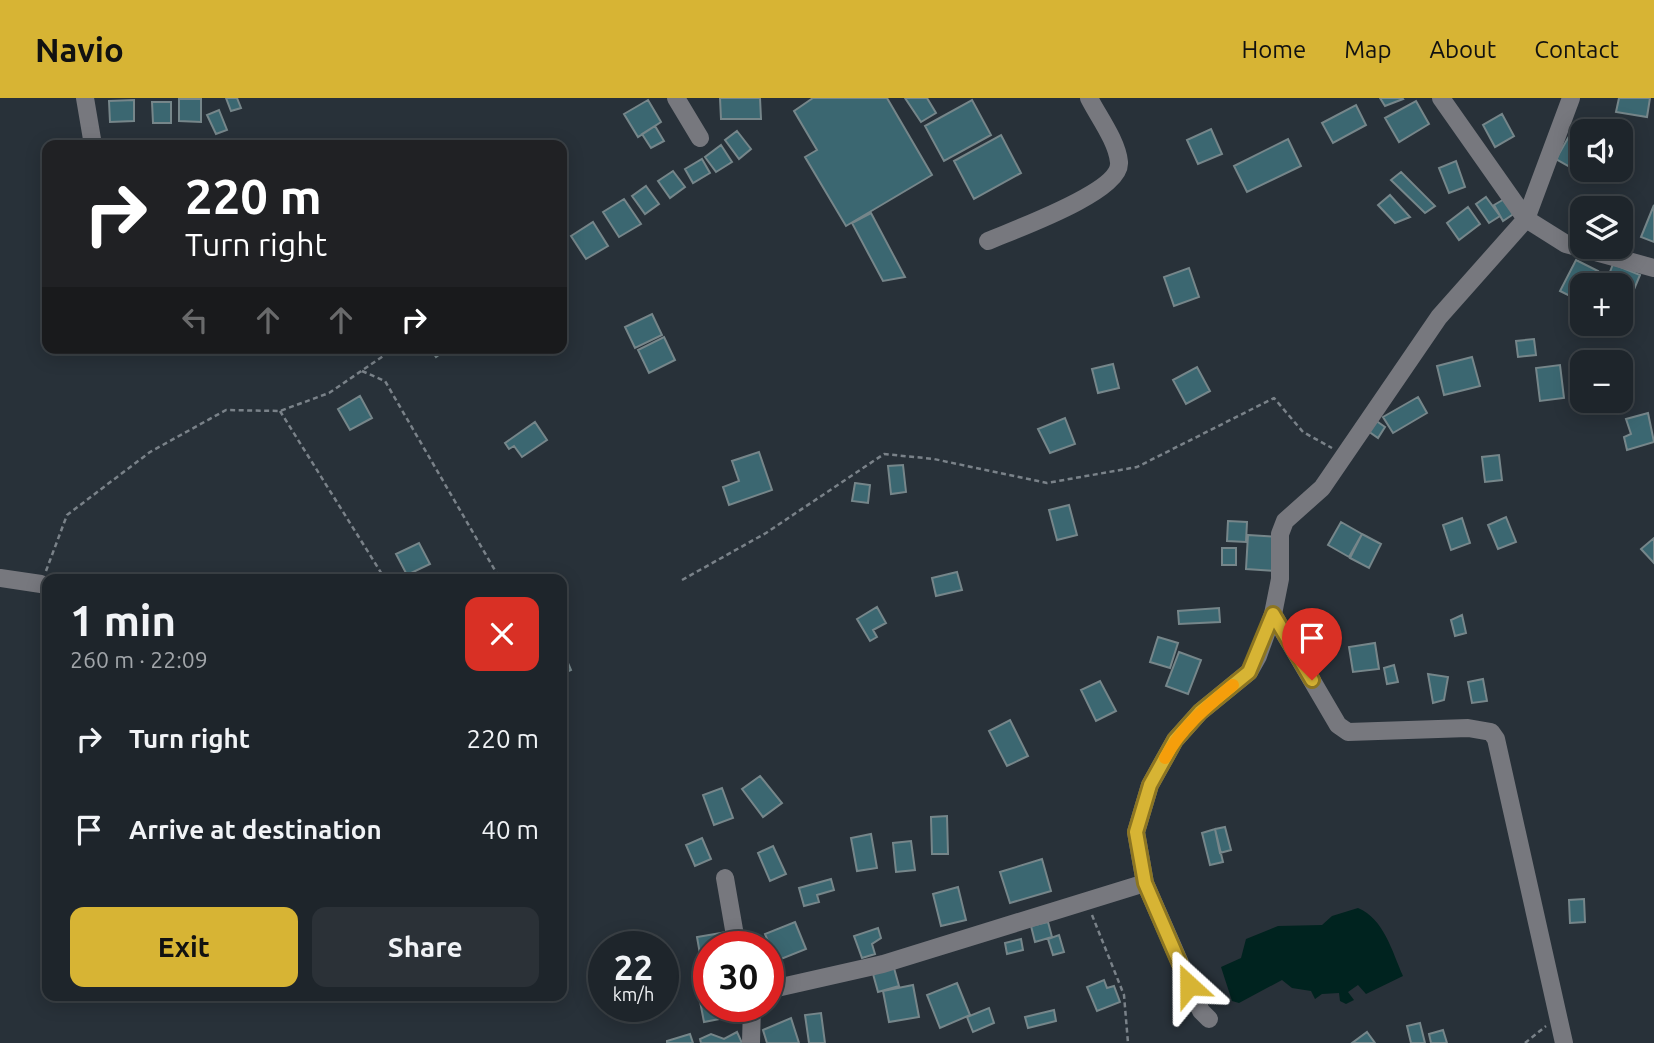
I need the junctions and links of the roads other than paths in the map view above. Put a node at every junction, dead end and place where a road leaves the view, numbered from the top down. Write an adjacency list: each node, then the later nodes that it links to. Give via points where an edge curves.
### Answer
1 (85, 98): 7 (street)
2 (676, 98): 6 (street)
3 (1089, 98): 9 (street, via 1116,152 1117,175 1092,195)
4 (1441, 98): 8 (street)
5 (1571, 98): 8 (street)
6 (700, 138)
7 (92, 140)
8 (1526, 219): 10 (street, via 1566,244); 13 (street, via 1439,317 1322,488 1285,521)
9 (988, 241)
10 (1654, 268)
11 (0, 578): 12 (street)
12 (41, 584)
13 (1273, 614): 15 (street, via 1249,672 1200,712 1175,740 1150,785 1136,832); 21 (street, via 1338,725 1348,732 1468,728 1491,732 1496,739)
14 (726, 878): 16 (street)
15 (1145, 883): 17 (street, via 883,964); 18 (street, via 1201,1011)
16 (734, 931)
17 (784, 986)
18 (1209, 1019)
19 (752, 1022): 20 (street)
20 (751, 1043)
21 (1564, 1043)

